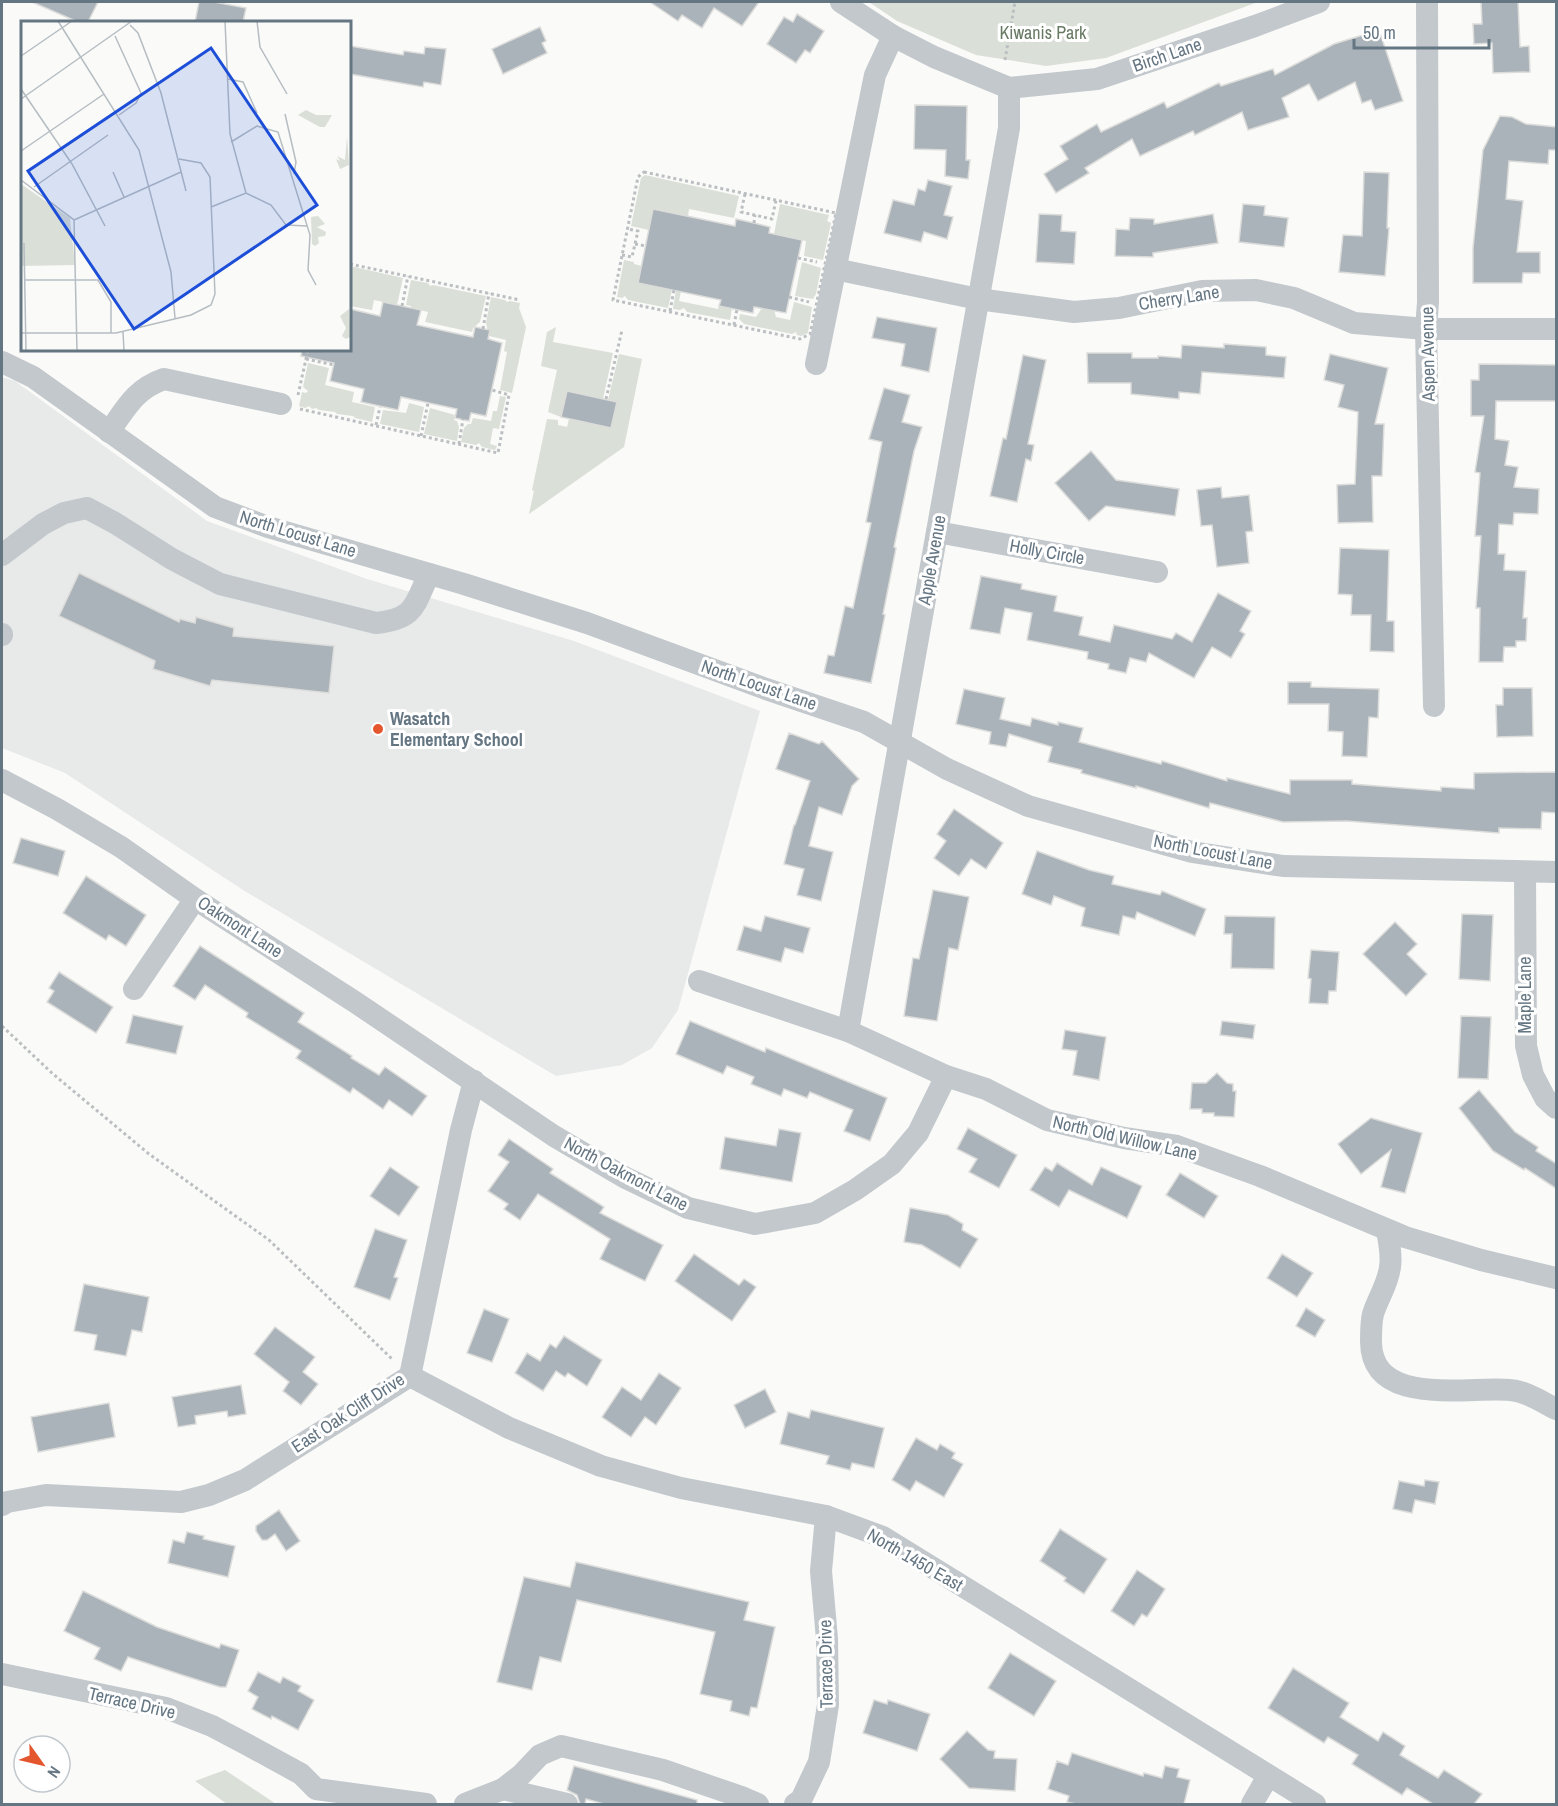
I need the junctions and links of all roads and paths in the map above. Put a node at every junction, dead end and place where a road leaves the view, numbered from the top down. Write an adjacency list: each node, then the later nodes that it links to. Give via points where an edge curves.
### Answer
1 (841, 2): 5 (street)
2 (1015, 2): 6 (path)
3 (1319, 2): 7 (street, Birch Lane, via 1097,79)
4 (1427, 2): 31 (street, Aspen Avenue)
5 (893, 36): 7 (street); 18 (street, via 875,75)
6 (1005, 60)
7 (1010, 88): 23 (street, Apple Avenue, via 1009,128)
8 (745, 194): 9 (path); 10 (path, via 741,212); 12 (path, via 644,172 638,177)
9 (776, 200): 10 (path, via 772,219); 18 (path, via 836,213)
10 (755, 215): 11 (path)
11 (753, 223)
12 (627, 229): 13 (path, via 638,231); 15 (path)
13 (635, 244): 14 (path); 15 (path, via 632,257)
14 (646, 246)
15 (622, 255): 28 (path, via 613,300)
16 (798, 258): 18 (path)
17 (351, 264): 19 (path)
18 (830, 267): 23 (street, Cherry Lane); 25 (path); 37 (street)
19 (408, 276): 21 (path); 26 (path)
20 (674, 290): 28 (path)
21 (489, 293): 24 (path); 30 (path)
22 (789, 297): 25 (path)
23 (978, 299): 31 (street, Cherry Lane, via 1074,312 1119,308 1202,291 1256,290 1294,298 1354,323); 49 (street, Apple Avenue)
24 (520, 300)
25 (817, 303): 29 (path, via 810,334 800,339)
26 (402, 306)
27 (737, 309): 29 (path)
28 (670, 311): 29 (path)
29 (734, 325)
30 (483, 329)
31 (1426, 329): 32 (street, Cherry Lane); 53 (street, Aspen Avenue)
32 (1557, 329)
33 (622, 330): 40 (path)
34 (308, 351): 35 (path)
35 (306, 359): 38 (path); 41 (path)
36 (2, 362): 46 (street, North Locust Lane, via 33,377)
37 (816, 364)
38 (334, 365)
39 (492, 390): 48 (path, via 509,395 498,453)
40 (606, 399)
41 (292, 403): 45 (path); 46 (street, via 164,379 136,394)
42 (428, 403): 47 (path)
43 (380, 407): 45 (path)
44 (463, 419): 48 (path)
45 (376, 426): 47 (path)
46 (109, 432): 52 (street, North Locust Lane, via 214,507 268,527)
47 (421, 436): 48 (path)
48 (459, 444)
49 (937, 532): 51 (street, Holly Circle); 54 (street, Apple Avenue)
50 (2, 555): 52 (street, via 64,513 87,508 220,584 376,623 395,621 411,613)
51 (1157, 572)
52 (429, 574): 54 (street, North Locust Lane, via 587,623 864,722)
53 (1434, 706)
54 (900, 742): 56 (street, North Locust Lane, via 947,769 1028,806 1192,852 1282,866); 62 (street, Apple Avenue)
55 (2, 780): 58 (street, Oakmont Lane, via 112,842)
56 (1525, 872): 57 (street, North Locust Lane); 65 (street, Maple Lane, via 1526,1046 1533,1075 1545,1098)
57 (1557, 872)
58 (195, 899): 60 (street); 64 (street, Oakmont Lane)
59 (699, 981): 62 (street, North Old Willow Lane)
60 (134, 989)
61 (2, 1026): 68 (path, via 149,1154 269,1240)
62 (848, 1031): 63 (street, North Old Willow Lane)
63 (946, 1076): 64 (street, North Oakmont Lane, via 918,1133 892,1164 815,1213 755,1224 688,1208 624,1177); 66 (street, North Old Willow Lane, via 986,1089 1047,1120 1177,1146)
64 (474, 1082): 68 (street, East Oak Cliff Drive)
65 (1557, 1108)
66 (1387, 1230): 67 (street, North Old Willow Lane, via 1481,1260); 69 (street, via 1390,1267 1373,1315 1371,1344 1382,1373 1392,1382 1410,1387 1513,1390)
67 (1557, 1278)
68 (410, 1376): 70 (street, East Oak Cliff Drive, via 245,1480 209,1495 181,1502 46,1495); 71 (street, North 1450 East, via 509,1428 602,1466 681,1488)
69 (1557, 1409)
70 (2, 1505)
71 (826, 1516): 73 (street, North 1450 East, via 883,1538); 80 (street, Terrace Drive, via 821,1571 828,1706 819,1762 801,1800)
72 (2, 1674): 75 (street, Terrace Drive, via 166,1708 212,1726 301,1774)
73 (1268, 1776): 81 (street); 82 (street, North 1450 East)
74 (503, 1789): 77 (street); 78 (street); 79 (street, via 540,1755 561,1746 663,1770)
75 (323, 1797): 76 (street, Terrace Drive)
76 (426, 1804)
77 (465, 1804)
78 (567, 1804)
79 (758, 1804)
80 (795, 1804)
81 (1252, 1804)
82 (1315, 1804)

